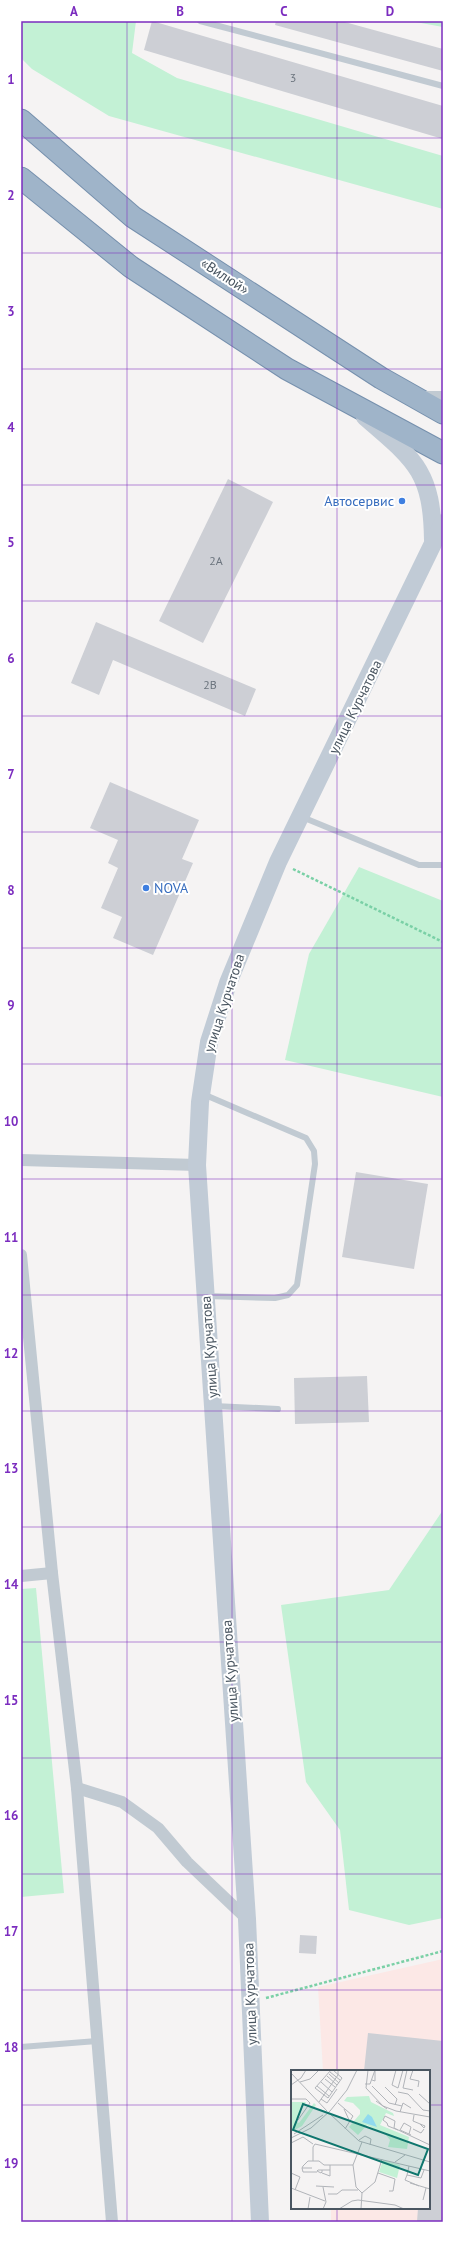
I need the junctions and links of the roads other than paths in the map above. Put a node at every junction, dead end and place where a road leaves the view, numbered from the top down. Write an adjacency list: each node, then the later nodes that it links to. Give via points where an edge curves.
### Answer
1 (200, 21): 2 (lane)
2 (443, 86)
3 (21, 120): 5 (highway, «Вилюй», via 133,217)
4 (21, 178): 7 (highway, via 131,267 287,369)
5 (413, 396): 6 (street); 8 (highway, «Вилюй»)
6 (443, 397)
7 (347, 402): 9 (highway); 11 (main road, via 404,450 417,466 430,498)
8 (443, 413)
9 (443, 453)
10 (443, 523): 11 (main road, улица Курчатова)
11 (438, 542): 12 (main road, улица Курчатова)
12 (302, 816): 13 (lane, via 419,865); 14 (main road, улица Курчатова, via 278,862 228,982 209,1042)
13 (442, 864)
14 (202, 1093): 16 (main road, улица Курчатова); 18 (lane, via 306,1138 314,1152 315,1164 297,1285 288,1295 275,1298)
15 (21, 1160): 16 (street)
16 (197, 1165): 18 (main road, улица Курчатова)
17 (21, 1255): 21 (street)
18 (206, 1296): 19 (main road, улица Курчатова)
19 (213, 1406): 20 (lane); 24 (main road, улица Курчатова)
20 (278, 1409)
21 (52, 1574): 22 (street); 23 (street)
22 (21, 1576)
23 (77, 1788): 24 (street, via 122,1802 158,1828 192,1867); 25 (street)
24 (247, 1919): 28 (main road, улица Курчатова)
25 (97, 2041): 26 (lane); 27 (street)
26 (21, 2047)
27 (112, 2222)
28 (260, 2222)

